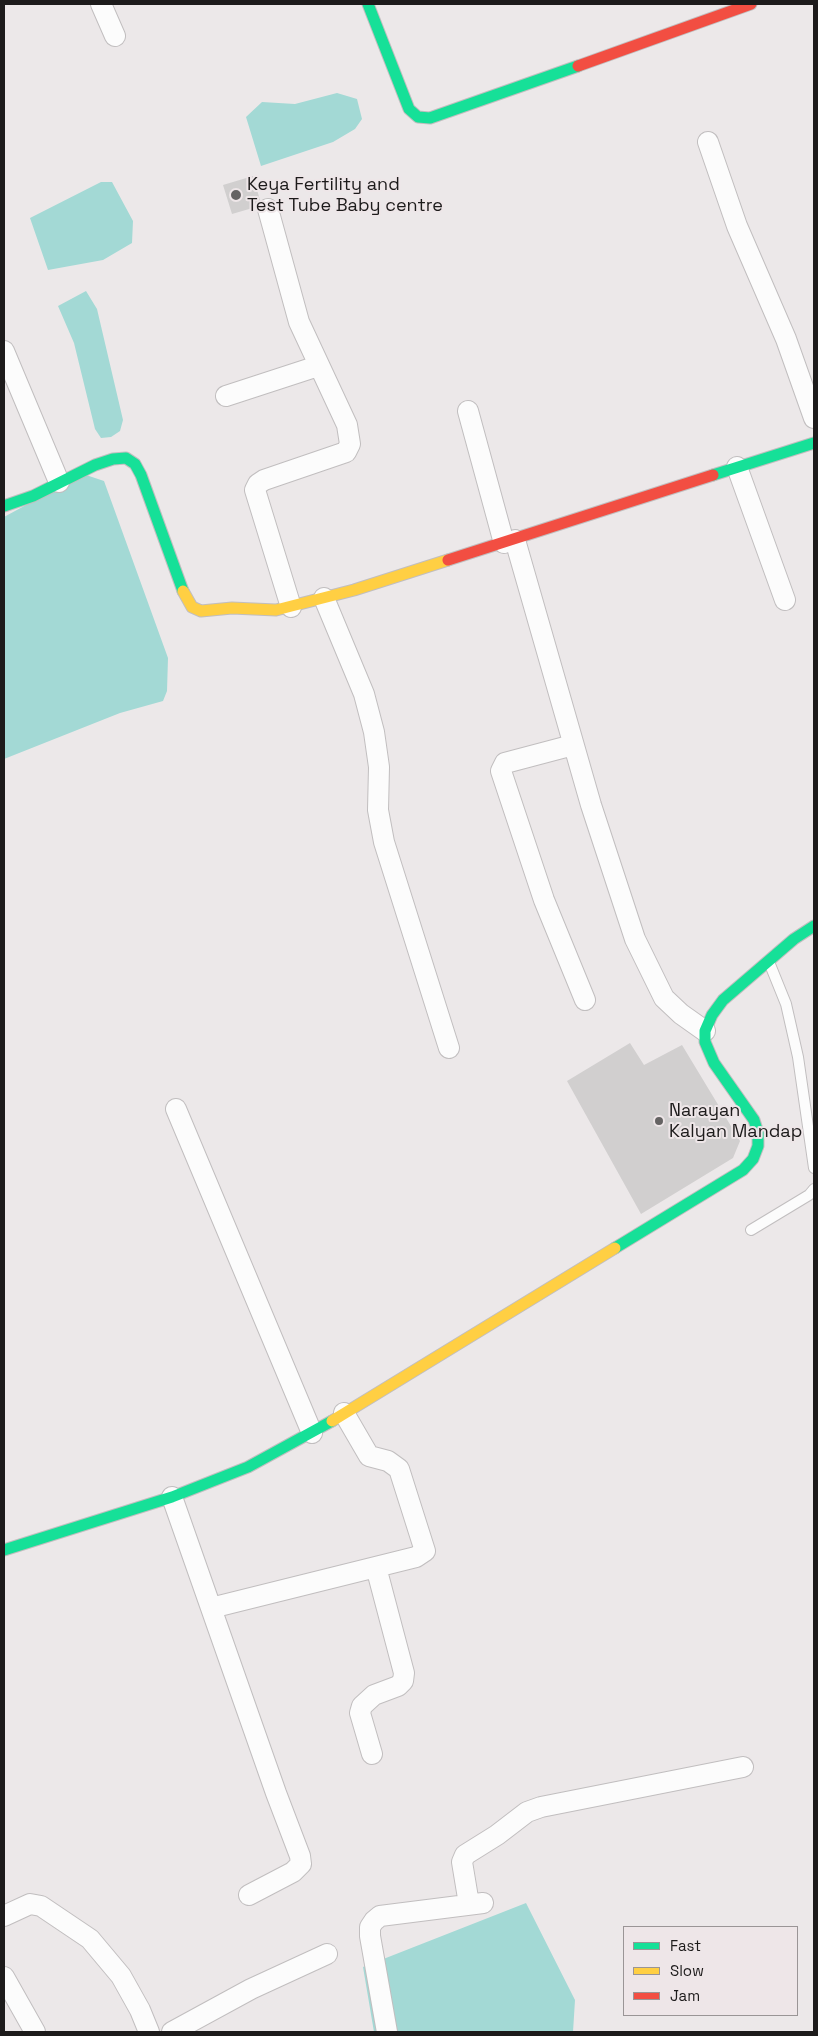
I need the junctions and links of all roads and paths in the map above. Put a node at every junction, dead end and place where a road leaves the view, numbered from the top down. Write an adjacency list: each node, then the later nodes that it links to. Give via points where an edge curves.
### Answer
1 (101, 4): 4 (street)
2 (368, 4): 3 (street, via 410,109 418,117 430,118)
3 (751, 4)
4 (115, 36)
5 (708, 142): 11 (street, via 737,226 786,338)
6 (268, 209): 8 (street, via 299,322)
7 (4, 351): 14 (street)
8 (318, 366): 9 (street); 19 (street, via 347,425 350,444 346,452 264,480 254,490)
9 (226, 396)
10 (468, 411): 16 (street)
11 (814, 418)
12 (814, 443): 13 (street)
13 (738, 468): 16 (street); 18 (street)
14 (59, 482): 15 (street); 19 (street, via 95,465 126,458 135,464 141,475 192,607 201,611)
15 (4, 506)
16 (509, 541): 17 (street); 20 (street)
17 (324, 598): 19 (street); 25 (street, via 364,694 379,767 378,810 384,842)
18 (785, 600)
19 (291, 607)
20 (573, 745): 23 (street, via 506,763 501,771 544,900); 24 (street, via 619,893 651,975 664,998)
21 (814, 926): 22 (street)
22 (769, 961): 24 (street, via 723,1000); 27 (lane, via 786,1004 798,1056)
23 (585, 1000)
24 (705, 1031): 30 (street, via 705,1042 714,1063 754,1120 758,1133 753,1159 743,1170)
25 (448, 1048)
26 (176, 1109): 31 (street)
27 (814, 1168)
28 (814, 1189): 29 (lane, via 808,1196)
29 (751, 1230)
30 (344, 1413): 31 (street); 34 (street, via 369,1456 388,1461 399,1469 425,1544 422,1554)
31 (312, 1433): 32 (street, via 248,1467)
32 (172, 1497): 33 (street); 35 (street)
33 (4, 1550)
34 (376, 1567): 35 (street); 36 (street, via 404,1674 398,1686 374,1695 362,1706 360,1713)
35 (211, 1608): 38 (street, via 300,1856 301,1864 294,1872)
36 (372, 1754)
37 (743, 1767): 45 (street, via 527,1812 465,1855 462,1862 476,1904 380,1916 370,1927 370,1936)
38 (249, 1895)
39 (4, 1916): 43 (street, via 30,1904 42,1906 90,1939 121,1976)
40 (327, 1954): 44 (street, via 251,1989)
41 (4, 1977): 42 (street)
42 (35, 2032)
43 (149, 2032)
44 (172, 2032)
45 (386, 2032)

